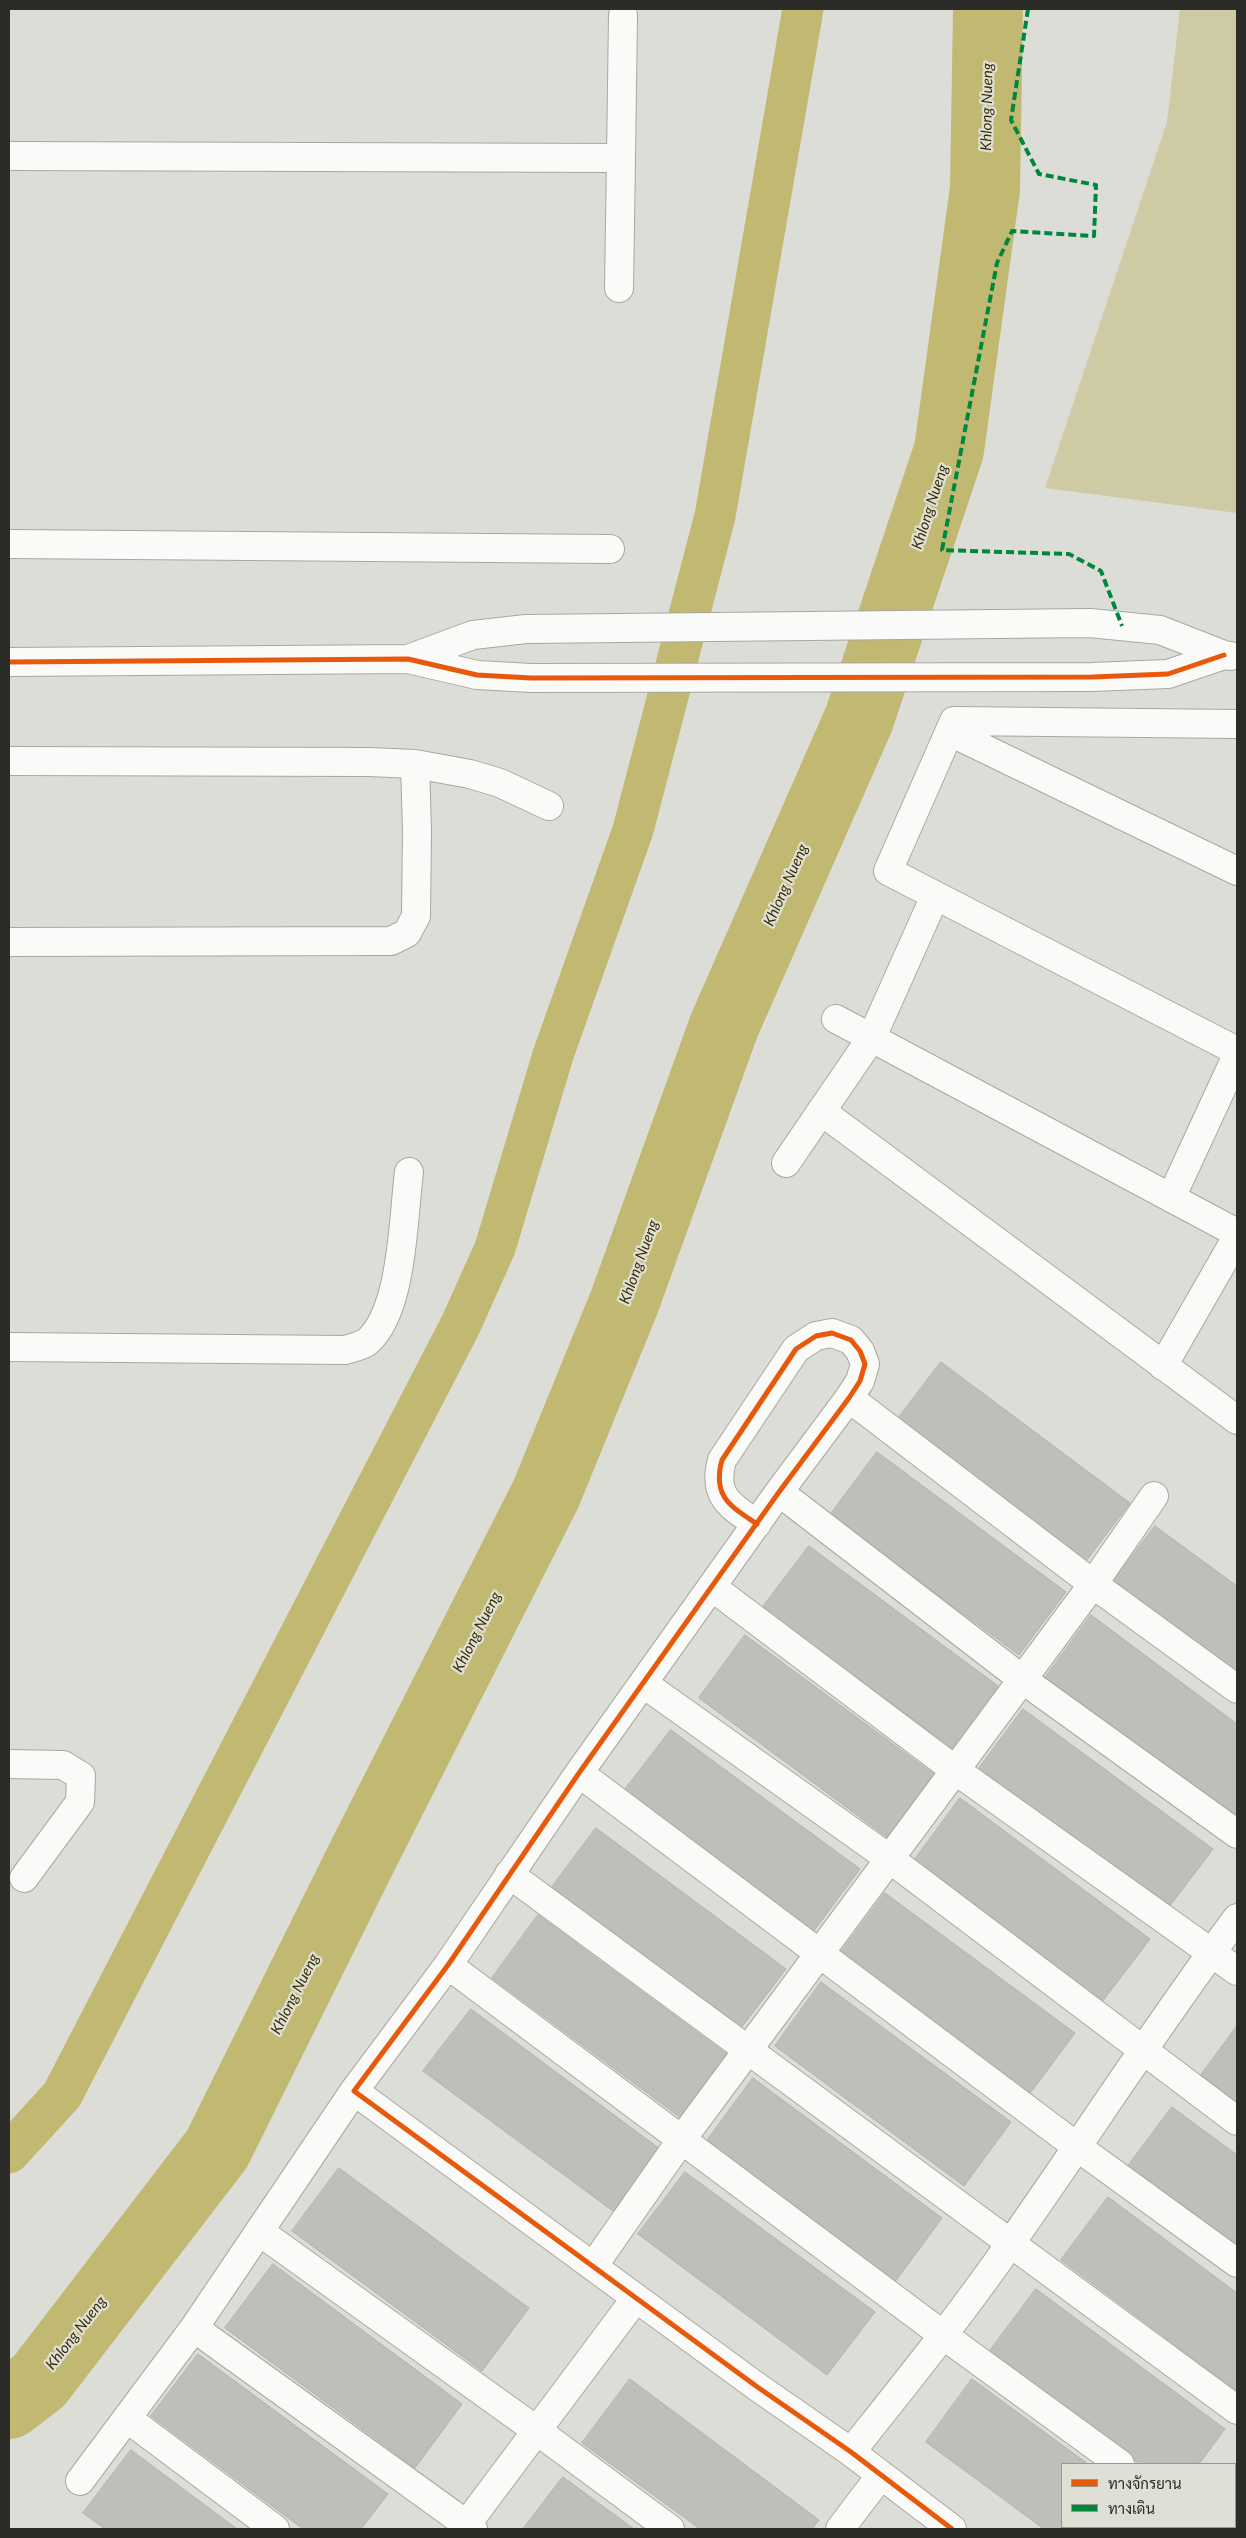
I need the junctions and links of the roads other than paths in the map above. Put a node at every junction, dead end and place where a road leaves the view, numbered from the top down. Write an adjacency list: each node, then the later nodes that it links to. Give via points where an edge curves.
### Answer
1 (623, 15): 3 (street)
2 (9, 156): 3 (street)
3 (621, 158): 4 (street)
4 (619, 288)
5 (9, 544): 6 (street)
6 (610, 549)
7 (1231, 656): 8 (street, via 1168,674 1092,677 531,678 477,675); 8 (street, via 1160,630 1090,623 526,629 473,634)
8 (408, 659): 9 (street)
9 (9, 662)
10 (1237, 724): 11 (street, via 954,721)
11 (950, 732): 15 (street); 16 (street, via 888,871)
12 (9, 761): 13 (street)
13 (415, 764): 14 (street, via 500,783); 17 (street, via 416,916 412,926 391,942)
14 (549, 806)
15 (1237, 871)
16 (936, 896): 19 (street); 20 (street)
17 (9, 942)
18 (836, 1019): 19 (street)
19 (872, 1037): 21 (street); 24 (street)
20 (1237, 1053): 24 (street)
21 (821, 1111): 22 (street); 28 (street)
22 (786, 1163)
23 (409, 1172): 27 (street, via 391,1303 380,1328 365,1343 345,1350)
24 (1172, 1198): 25 (street)
25 (1237, 1232)
26 (1237, 1237): 28 (street)
27 (9, 1347)
28 (1163, 1366): 30 (street)
29 (849, 1398): 31 (street); 33 (street, via 865,1364 851,1340 832,1333 816,1336 796,1349 722,1460 718,1476 728,1505); 34 (street)
30 (1231, 1414)
31 (779, 1492): 33 (street); 36 (street)
32 (1154, 1496): 34 (street)
33 (757, 1524): 35 (street)
34 (1093, 1584): 36 (street); 38 (street)
35 (712, 1587): 37 (street); 40 (street)
36 (1022, 1679): 40 (street); 42 (street)
37 (644, 1684): 41 (street); 43 (street)
38 (1237, 1689)
39 (9, 1764): 45 (street, via 63,1765 81,1776 80,1802)
40 (955, 1770): 43 (street); 47 (street)
41 (579, 1774): 44 (street); 48 (street)
42 (1237, 1834)
43 (890, 1859): 48 (street); 52 (street)
44 (509, 1874): 49 (street); 51 (street)
45 (24, 1878)
46 (1237, 1918): 47 (street)
47 (1212, 1952): 50 (street); 52 (street)
48 (818, 1954): 51 (street); 56 (street)
49 (448, 1965): 53 (street); 55 (street)
50 (1237, 1970)
51 (749, 2048): 55 (street); 58 (street)
52 (1142, 2050): 54 (street); 56 (street)
53 (354, 2091): 57 (street); 60 (street)
54 (1237, 2121)
55 (682, 2139): 60 (street); 63 (street)
56 (1076, 2146): 58 (street); 59 (street)
57 (260, 2232): 62 (street); 66 (street)
58 (1010, 2244): 63 (street); 64 (street)
59 (1237, 2263)
60 (594, 2266): 61 (street)
61 (636, 2298): 66 (street); 67 (street)
62 (194, 2328): 65 (street); 71 (street)
63 (943, 2335): 67 (street); 68 (street)
64 (1237, 2410)
65 (128, 2419): 70 (street); 72 (street)
66 (536, 2430): 71 (street); 73 (street)
67 (851, 2452): 69 (street)
68 (1119, 2463)
69 (881, 2475): 74 (street); 75 (street)
70 (80, 2481)
71 (468, 2528)
72 (275, 2529)
73 (670, 2529)
74 (840, 2529)
75 (952, 2529)

